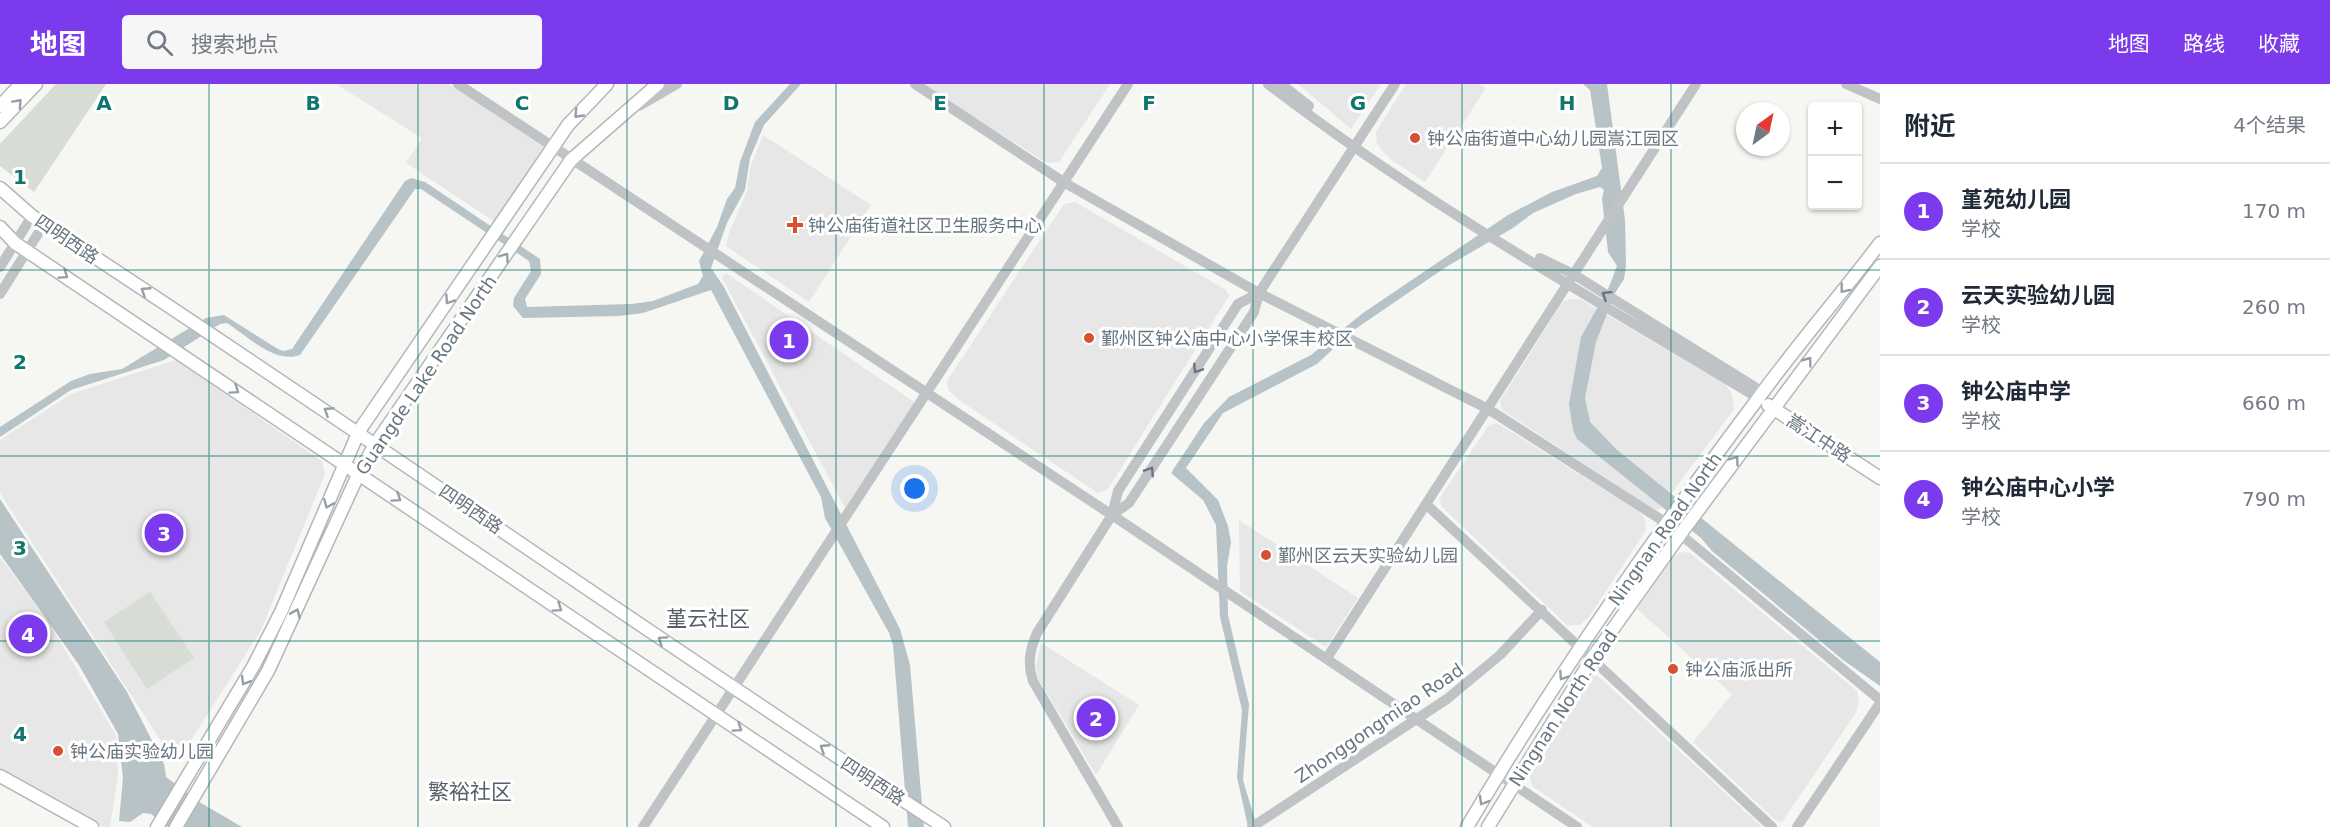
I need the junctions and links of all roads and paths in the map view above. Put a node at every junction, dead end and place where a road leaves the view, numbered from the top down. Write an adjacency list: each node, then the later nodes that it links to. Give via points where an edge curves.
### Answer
1 (21, 84): 15 (main road)
2 (36, 84): 17 (main road, one-way to 2)
3 (458, 84): 19 (street)
4 (608, 84): 19 (main road, Guangde Lake Road North, one-way to 19, via 568,125)
5 (658, 84): 16 (main road, Guangde Lake Road North)
6 (677, 84): 16 (street)
7 (915, 84): 21 (street)
8 (1128, 84): 21 (street)
9 (1268, 84): 18 (street)
10 (1281, 84): 18 (street)
11 (1395, 84): 18 (street)
12 (1696, 84): 31 (street)
13 (1846, 84): 14 (street)
14 (1880, 99)
15 (0, 106)
16 (625, 113): 20 (main road, Guangde Lake Road North)
17 (0, 122)
18 (1356, 144): 31 (street); 31 (street, via 1470,222); 32 (street)
19 (553, 147): 20 (street); 38 (main road, Guangde Lake Road North, one-way to 38)
20 (571, 159): 34 (street); 39 (main road, Guangde Lake Road North, one-way to 20)
21 (1065, 183): 32 (street); 34 (street)
22 (0, 188): 23 (main road, 四明西路)
23 (32, 216): 24 (main road, 四明西路); 26 (street)
24 (44, 224): 28 (street); 38 (main road, 四明西路, one-way to 24)
25 (0, 226): 26 (main road, 四明西路)
26 (15, 243): 28 (main road, 四明西路); 30 (street)
27 (1880, 243): 35 (main road, Ningnan Road North, one-way to 35)
28 (27, 250): 33 (street); 40 (main road, 四明西路, one-way to 40)
29 (1880, 266): 36 (main road, one-way to 29)
30 (0, 267)
31 (1570, 279): 35 (street, one-way to 31); 35 (street, via 1620,315); 37 (street)
32 (1259, 293): 37 (street); 45 (street, one-way to 32, via 1129,503 1254,312); 45 (street, one-way to 45, via 1238,304 1118,491)
33 (0, 294)
34 (927, 394): 45 (street); 52 (street)
35 (1761, 395): 36 (main road, 嵩江中路); 46 (main road, Ningnan Road North)
36 (1776, 405): 41 (main road, 嵩江中路); 43 (main road, 嵩江中路); 47 (main road, Ningnan North Road, one-way to 36)
37 (1488, 409): 44 (street); 46 (street)
38 (359, 431): 39 (main road, 四明西路); 40 (main road, Guangde Lake Road North)
39 (376, 443): 42 (main road, Guangde Lake Road North); 52 (main road, 四明西路, one-way to 39)
40 (345, 464): 42 (main road, 四明西路); 59 (main road, Guangde Lake Road North, one-way to 59, via 254,665)
41 (1880, 469)
42 (359, 473): 54 (main road, 四明西路, one-way to 54); 60 (main road, Guangde Lake Road North, one-way to 42, via 268,671)
43 (1880, 478)
44 (1427, 505): 48 (street); 51 (street)
45 (1112, 515): 51 (street); 65 (street, via 1037,633 1029,669)
46 (1668, 522): 47 (street); 49 (main road, Ningnan Road North)
47 (1681, 533): 50 (main road, Ningnan North Road); 53 (street)
48 (1542, 610): 49 (street); 55 (street, Zhonggongmiao Road, via 1474,678)
49 (1582, 647): 50 (street); 56 (main road, Ningnan Road North, one-way to 56)
50 (1593, 657): 58 (main road, Ningnan North Road); 70 (street)
51 (1327, 658): 55 (street)
52 (733, 688): 54 (street); 64 (main road, 四明西路, one-way to 52)
53 (1880, 702): 71 (street)
54 (716, 714): 62 (street); 63 (main road, 四明西路, one-way to 63)
55 (1417, 719): 56 (street); 66 (street, Zhonggongmiao Road)
56 (1498, 775): 58 (street); 67 (main road, Ningnan Road North, one-way to 67)
57 (0, 776): 61 (main road)
58 (1514, 785): 68 (main road, Ningnan North Road); 69 (street)
59 (160, 822)
60 (177, 825)
61 (92, 827)
62 (643, 827)
63 (883, 827)
64 (944, 827)
65 (1118, 827)
66 (1252, 827)
67 (1467, 827)
68 (1488, 827)
69 (1577, 827)
70 (1772, 827)
71 (1797, 827)

